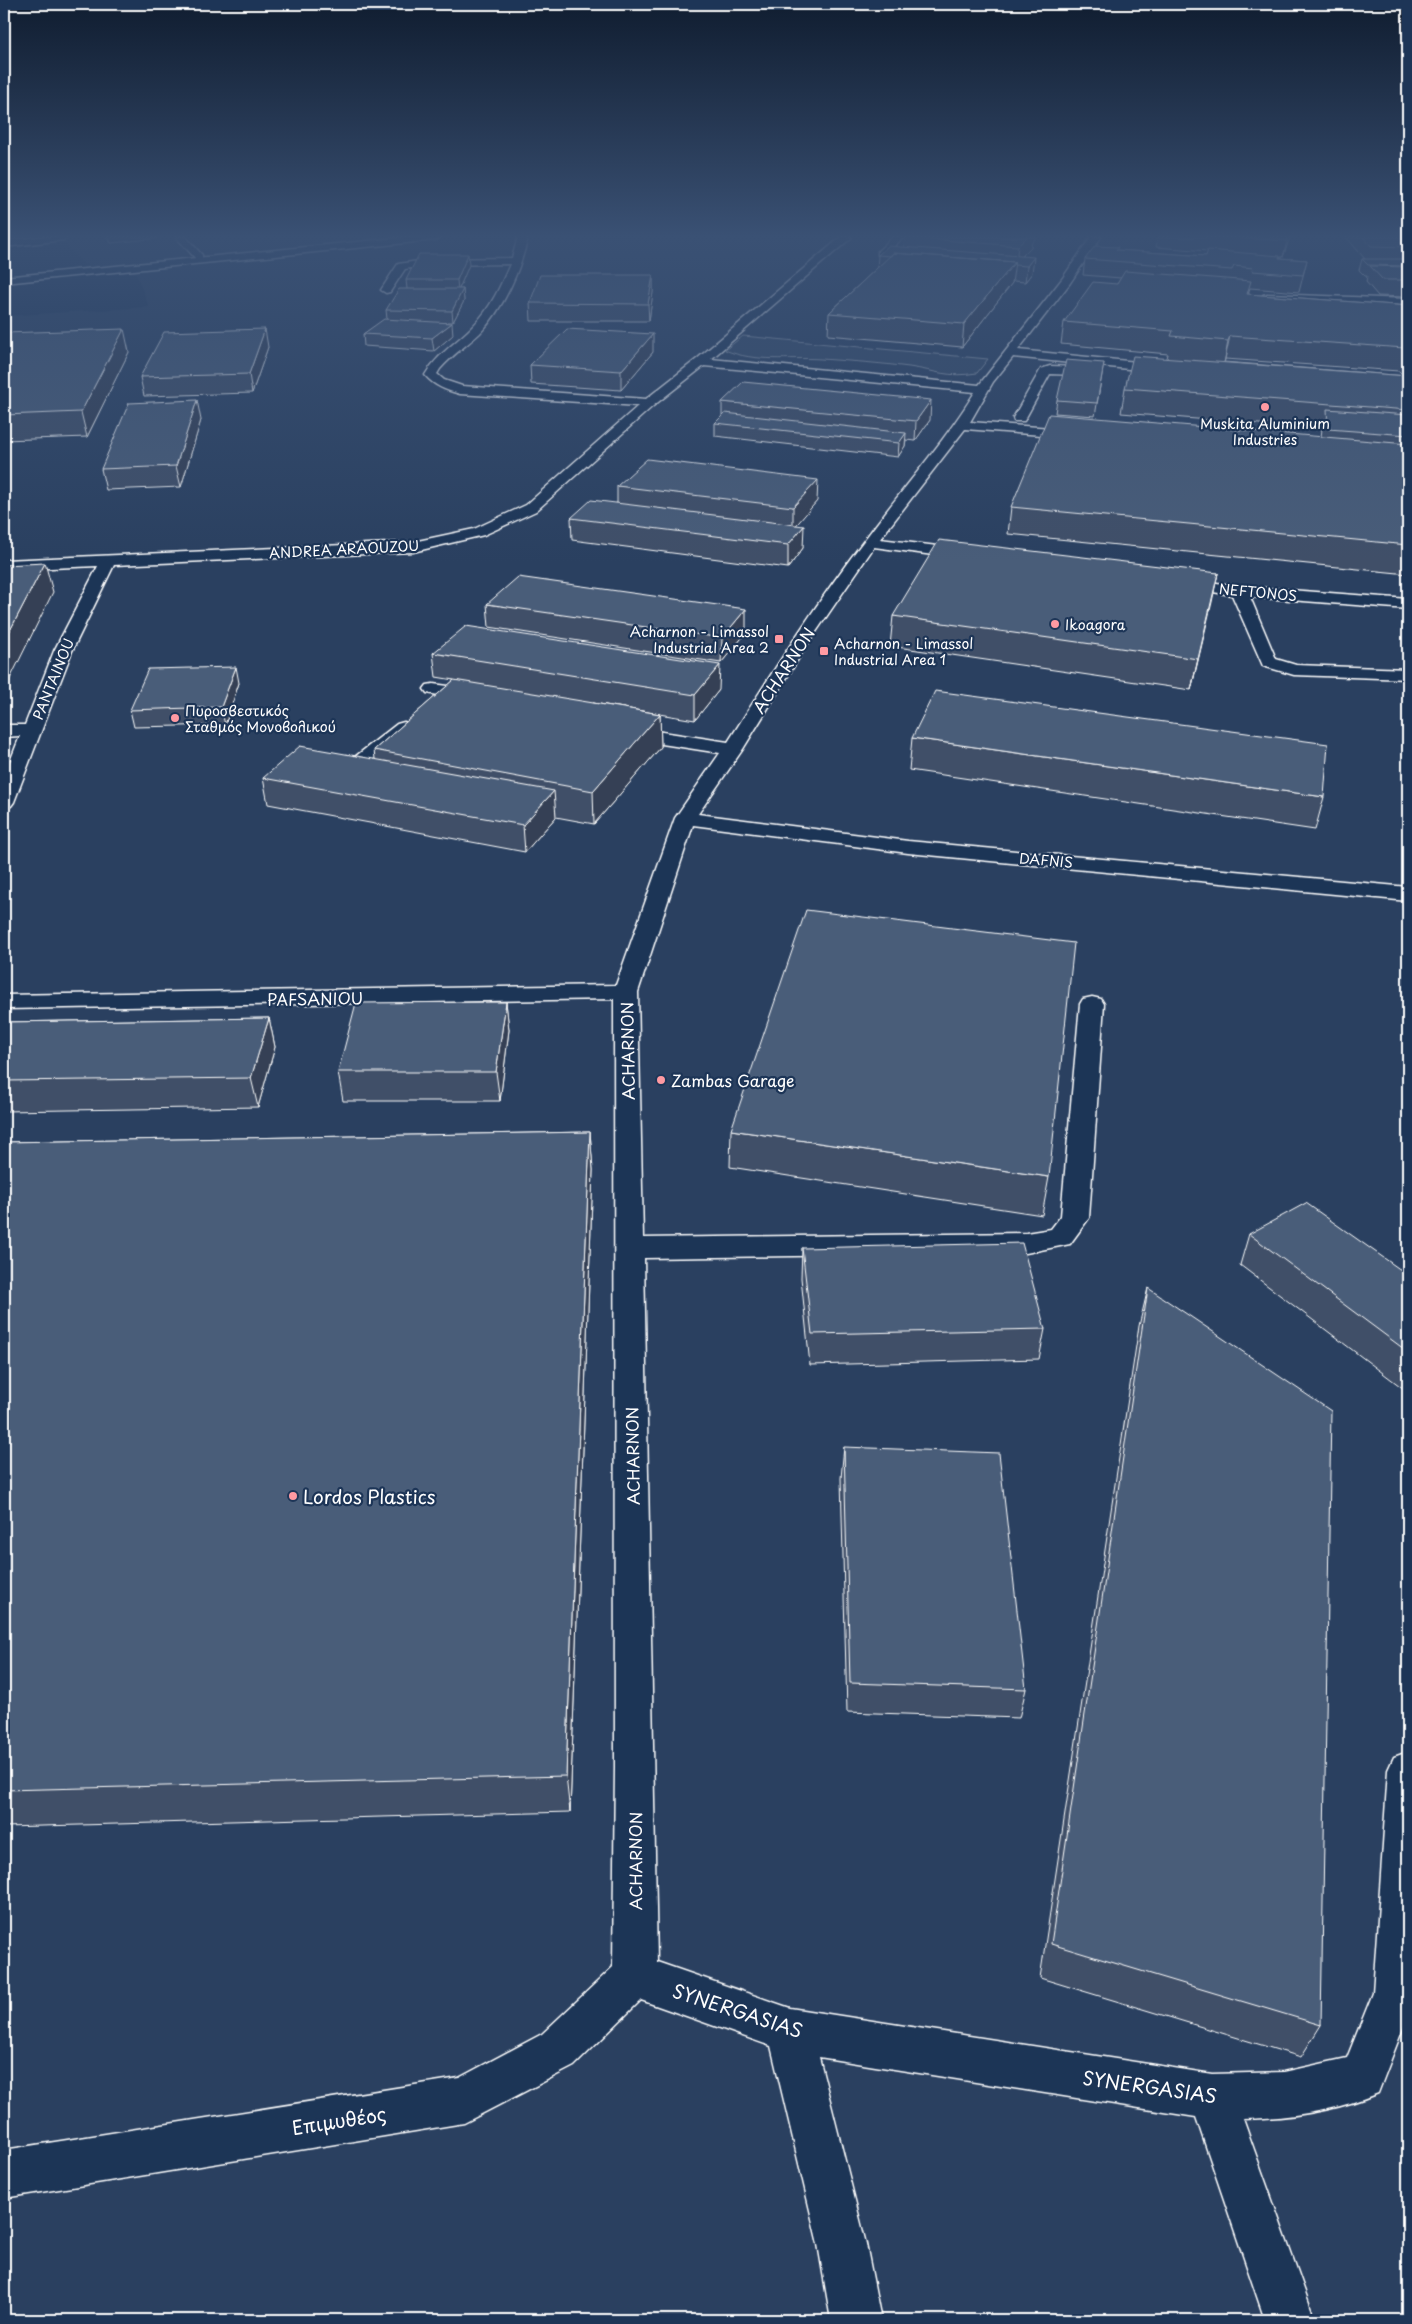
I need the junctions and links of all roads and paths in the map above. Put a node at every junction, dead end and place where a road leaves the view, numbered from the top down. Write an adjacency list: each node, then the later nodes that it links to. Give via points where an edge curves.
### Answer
1 (459, 345): 9 (street, via 436,365 431,375 440,383 460,390)
2 (720, 345): 5 (street, ANDREA ARAOUZOU)
3 (1018, 345): 4 (street, ACHARNON)
4 (1012, 352): 6 (street); 8 (street, ACHARNON)
5 (705, 358): 8 (street); 9 (street, ANDREA ARAOUZOU)
6 (1175, 370)
7 (1102, 372): 11 (street, via 1047,370)
8 (986, 385): 10 (street, ACHARNON)
9 (649, 403): 17 (street, ANDREA ARAOUZOU, via 531,508 479,532 413,547)
10 (969, 413): 11 (street); 13 (street, ACHARNON)
11 (1019, 418): 12 (street)
12 (1087, 424)
13 (961, 425): 14 (street); 15 (street, ACHARNON)
14 (1098, 435)
15 (870, 542): 16 (street); 29 (street, ACHARNON, via 796,648)
16 (986, 557)
17 (109, 560): 18 (street, ANDREA ARAOUZOU); 27 (street, PANTAINOU, via 63,651)
18 (4, 565)
19 (1162, 580): 20 (street, NEFTONOS)
20 (1239, 591): 21 (street, NEFTONOS); 22 (street, via 1269,662 1294,670)
21 (1408, 604)
22 (1408, 674)
23 (433, 689): 24 (street)
24 (500, 699)
25 (484, 710): 30 (street, via 456,706 424,714)
26 (612, 723): 29 (street)
27 (32, 730): 28 (street); 31 (street, PANTAINOU)
28 (4, 731)
29 (737, 742): 33 (street, ACHARNON)
30 (349, 770)
31 (9, 774): 32 (street, PANTAINOU)
32 (4, 802)
33 (686, 818): 34 (street, DAFNIS, via 908,847); 35 (street, ACHARNON)
34 (1408, 894)
35 (626, 992): 36 (street, PAFSANIOU); 38 (street, ACHARNON)
36 (4, 1002)
37 (1092, 1004): 38 (street, via 1075,1218 1060,1237 1026,1243)
38 (629, 1248): 40 (street, ACHARNON)
39 (1408, 1770): 42 (street, SYNERGASIAS, via 1395,1993 1362,2077 1284,2095)
40 (635, 1976): 41 (street, SYNERGASIAS); 43 (street, Επιμυθέος, via 558,2050 464,2100)
41 (790, 2030): 42 (street, SYNERGASIAS); 44 (street, via 842,2244)
42 (1212, 2097): 45 (street)
43 (4, 2174)
44 (856, 2320)
45 (1290, 2320)

